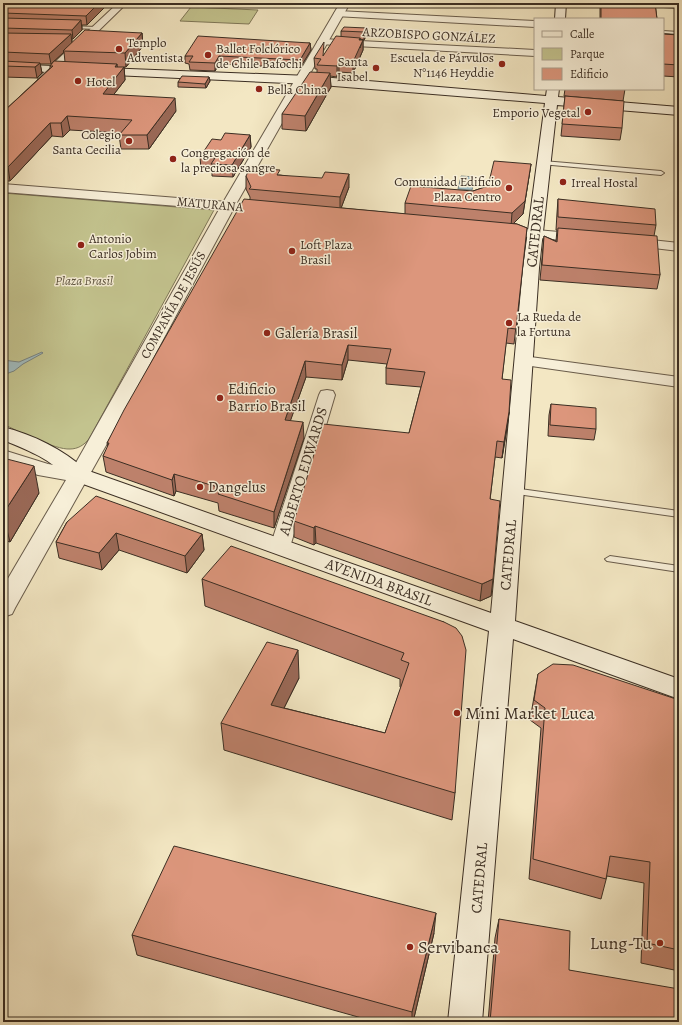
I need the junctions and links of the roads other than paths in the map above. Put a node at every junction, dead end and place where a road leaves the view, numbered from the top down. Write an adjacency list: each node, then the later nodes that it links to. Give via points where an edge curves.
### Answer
1 (123, 3): 10 (street)
2 (345, 3): 6 (main road, COMPAÑÍA DE JESÚS)
3 (561, 3): 7 (main road)
4 (648, 3): 5 (main road)
5 (679, 5)
6 (338, 14): 8 (street); 13 (main road, COMPAÑÍA DE JESÚS)
7 (560, 18)
8 (534, 24)
9 (63, 27): 10 (lane)
10 (97, 28): 16 (street, via 79,42)
11 (664, 32): 12 (lane)
12 (679, 33)
13 (322, 42): 14 (street, ARZOBISPO GONZÁLEZ); 18 (main road, COMPAÑÍA DE JESÚS)
14 (534, 53)
15 (3, 60): 16 (main road)
16 (57, 66): 17 (main road); 18 (main road); 19 (street)
17 (3, 67)
18 (304, 75): 20 (main road); 26 (main road, COMPAÑÍA DE JESÚS)
19 (35, 87)
20 (553, 95): 21 (main road); 22 (main road); 23 (main road, CATEDRAL)
21 (679, 103)
22 (679, 111)
23 (543, 163): 24 (lane); 29 (main road, CATEDRAL)
24 (661, 173)
25 (3, 188): 26 (street, MATURANA)
26 (228, 206): 27 (street, MATURANA); 38 (main road, COMPAÑÍA DE JESÚS)
27 (278, 210)
28 (488, 229): 29 (street)
29 (534, 234): 30 (street); 33 (main road, CATEDRAL)
30 (595, 239)
31 (618, 241): 32 (street)
32 (679, 247)
33 (523, 361): 34 (street); 39 (main road, CATEDRAL)
34 (679, 382)
35 (327, 395): 41 (street, ALBERTO EDWARDS)
36 (3, 433): 38 (main road, AVENIDA BRASIL, via 44,449)
37 (3, 456): 38 (main road, AVENIDA BRASIL, via 45,470)
38 (79, 474): 41 (main road, AVENIDA BRASIL); 44 (main road, COMPAÑÍA DE JESÚS)
39 (513, 492): 40 (lane); 45 (main road, CATEDRAL)
40 (679, 514)
41 (280, 547): 45 (main road, AVENIDA BRASIL)
42 (610, 559): 43 (lane)
43 (679, 569)
44 (3, 608)
45 (502, 627): 46 (main road, AVENIDA BRASIL); 47 (main road, CATEDRAL)
46 (679, 688)
47 (465, 1022)

